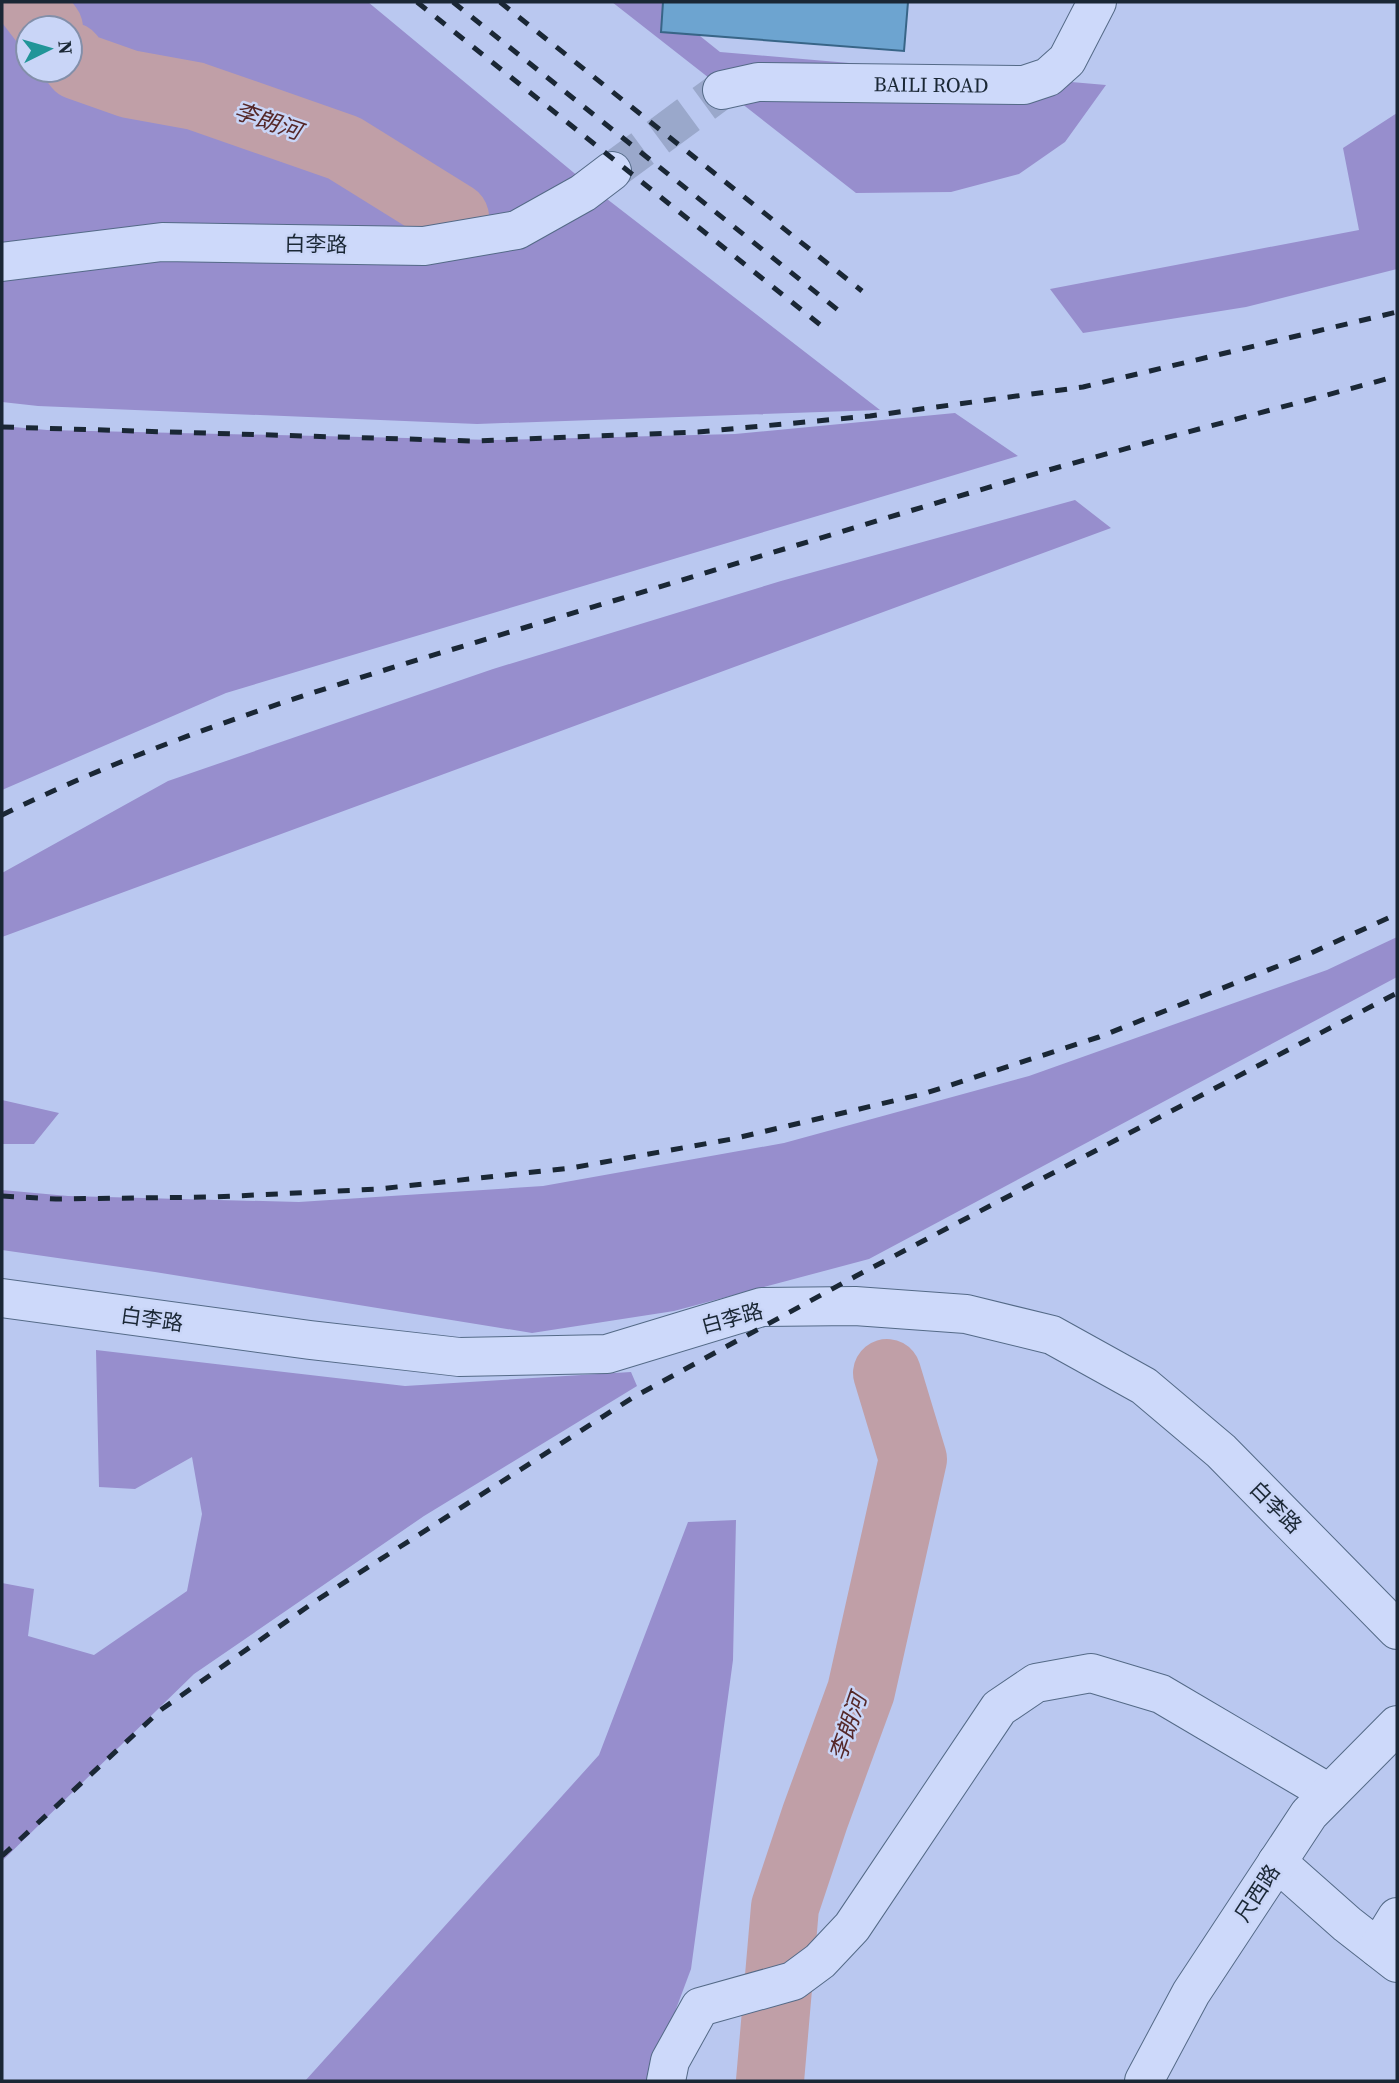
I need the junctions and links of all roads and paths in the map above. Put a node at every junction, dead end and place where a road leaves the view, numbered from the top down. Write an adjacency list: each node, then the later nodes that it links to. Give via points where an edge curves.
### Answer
1 (1097, 2): 2 (street, BAILI ROAD, via 1067,60 1048,77 1024,85 758,82)
2 (722, 90)
3 (612, 170): 4 (street, 白李路, via 583,193 517,230 424,246 162,242)
4 (2, 262)
5 (2, 1298): 6 (street, 白李路, via 459,1357 607,1354 762,1307 855,1306 966,1314 1052,1335 1144,1386 1221,1451)
6 (1397, 1630)
7 (1397, 1725): 8 (street, 尺西路)
8 (1329, 1793): 9 (street, 尺西路); 11 (street, via 1161,1694 1091,1674 1036,1683 999,1708 852,1927 820,1961 793,1980 699,2007 670,2062)
9 (1277, 1862): 10 (street, via 1347,1924); 12 (street, 尺西路, via 1191,1993)
10 (1391, 1943)
11 (666, 2081)
12 (1144, 2081)

